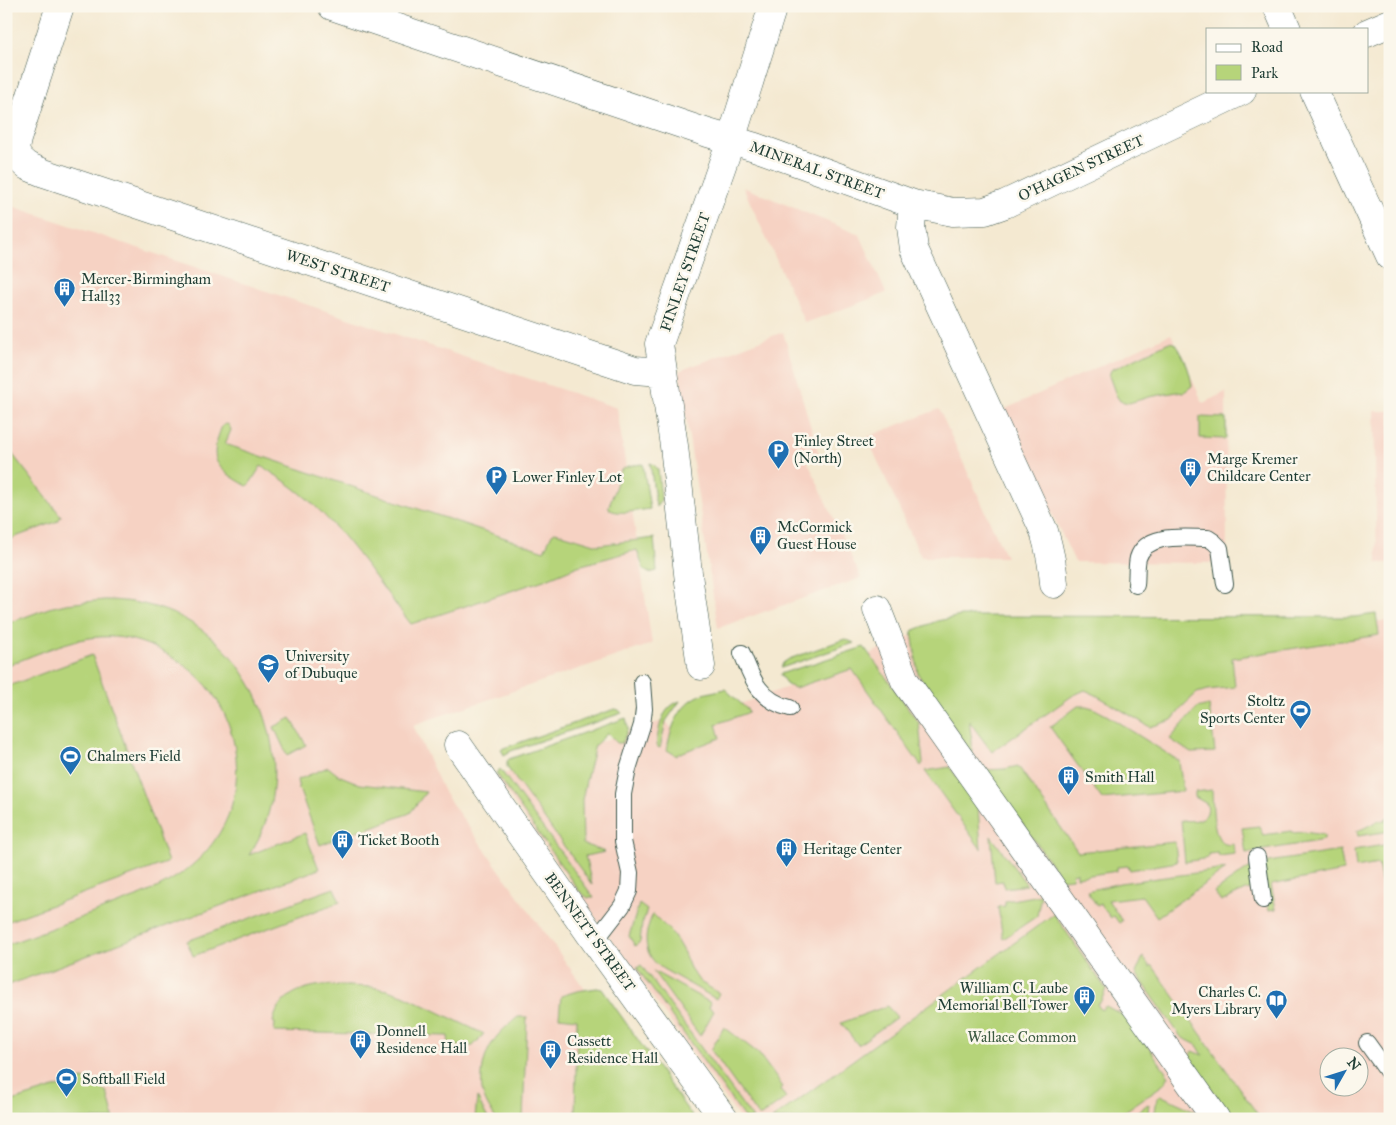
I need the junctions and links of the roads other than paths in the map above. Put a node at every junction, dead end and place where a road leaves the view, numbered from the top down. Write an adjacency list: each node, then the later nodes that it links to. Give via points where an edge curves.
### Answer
1 (60, 6): 11 (street)
2 (332, 6): 10 (street, MINERAL STREET)
3 (773, 6): 10 (street, FINLEY STREET)
4 (1278, 6): 6 (street)
5 (1390, 22): 7 (street)
6 (1287, 28)
7 (1368, 33)
8 (1240, 92): 12 (street, O'HAGEN STREET, via 985,211 953,212)
9 (1314, 92): 13 (street)
10 (732, 140): 12 (street, MINERAL STREET); 14 (street, FINLEY STREET, via 659,344)
11 (12, 158): 14 (street, WEST STREET, via 44,173 635,370)
12 (913, 204): 15 (street, via 911,227 914,249 1044,531)
13 (1390, 256)
14 (662, 372): 20 (street, FINLEY STREET)
15 (1054, 584)
16 (1225, 584): 17 (lane, via 1220,548 1208,538 1150,542 1138,558)
17 (1136, 585)
18 (876, 609): 30 (street, via 905,681)
19 (742, 653): 22 (lane, via 751,678 764,694 779,705)
20 (701, 666)
21 (642, 682): 26 (lane, via 642,725 623,794 623,841 630,873 629,890 622,906)
22 (790, 708)
23 (458, 745): 26 (street, BENNETT STREET)
24 (1257, 857): 25 (lane)
25 (1263, 900)
26 (596, 941): 29 (street, BENNETT STREET)
27 (1367, 1043): 28 (lane)
28 (1390, 1075)
29 (724, 1119)
30 (1216, 1119)

